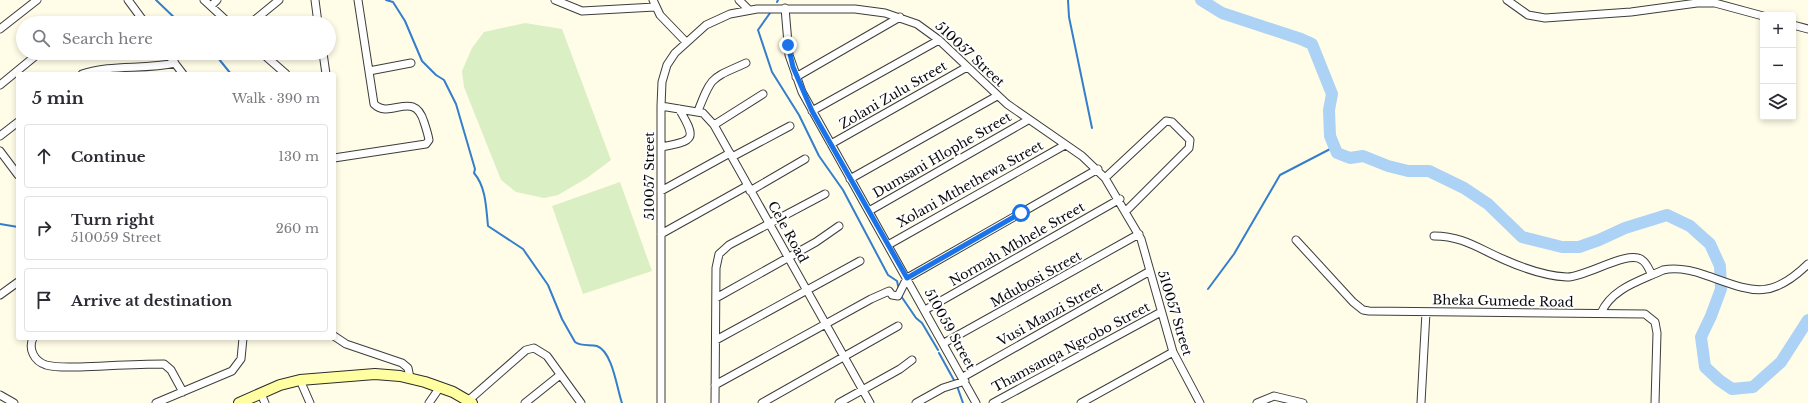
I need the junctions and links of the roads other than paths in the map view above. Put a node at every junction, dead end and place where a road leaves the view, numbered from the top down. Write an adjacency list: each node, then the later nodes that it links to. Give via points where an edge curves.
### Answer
1 (37, 0): 20 (street)
2 (128, 0): 21 (street)
3 (204, 0): 14 (street)
4 (217, 0): 14 (street)
5 (278, 0): 23 (street)
6 (315, 0): 24 (street)
7 (358, 0): 39 (street)
8 (555, 0): 13 (street, via 582,11)
9 (739, 0): 17 (street)
10 (802, 0): 16 (street)
11 (1507, 0): 12 (street, via 1528,15 1545,18 1631,12)
12 (1687, 2): 18 (street, via 1715,4)
13 (654, 3): 30 (street, via 660,15)
14 (211, 6): 22 (street)
15 (785, 8): 16 (street, 510057 Street); 17 (street, 510057 Street); 46 (street, 510059 Street, via 788,50)
16 (801, 8): 25 (street, 510057 Street, via 855,9)
17 (749, 10): 30 (street, 510057 Street, via 718,18)
18 (1760, 15)
19 (16, 16): 27 (street)
20 (17, 16)
21 (140, 16)
22 (222, 16)
23 (259, 16)
24 (317, 16)
25 (900, 17): 29 (street, 510057 Street, via 916,24); 46 (street)
26 (1796, 26): 28 (street)
27 (0, 29)
28 (1808, 29)
29 (939, 40): 38 (street, 510057 Street); 53 (street)
30 (686, 42): 50 (street, 510057 Street, via 667,65 662,82)
31 (31, 60): 41 (street)
32 (173, 60): 35 (street)
33 (270, 60): 44 (street)
34 (324, 60): 45 (street)
35 (175, 63): 42 (street); 43 (street)
36 (412, 63): 39 (street)
37 (746, 63): 52 (street, via 713,79 707,87)
38 (967, 67): 49 (street, 510057 Street); 59 (street, Zolani Zulu Street)
39 (369, 71): 64 (street, via 374,104 380,108 409,106 417,109 429,140 426,144)
40 (16, 72): 47 (street)
41 (17, 72)
42 (92, 72)
43 (182, 72)
44 (284, 72)
45 (326, 72)
46 (796, 77): 53 (street, 510059 Street)
47 (0, 86)
48 (763, 94): 56 (street)
49 (997, 96): 54 (street, 510057 Street); 68 (street)
50 (661, 106): 51 (street); 61 (street, 510057 Street)
51 (679, 109): 52 (street); 61 (street, via 690,129 690,136 686,141)
52 (698, 111): 56 (street, Cele Road)
53 (812, 111): 59 (street, 510059 Street)
54 (1028, 120): 60 (street, 510057 Street); 75 (street, Dumsani Hlophe Street)
55 (16, 124): 58 (street)
56 (714, 125): 63 (street, Cele Road)
57 (790, 126): 63 (street)
58 (0, 136)
59 (831, 144): 68 (street, 510059 Street)
60 (1065, 145): 66 (street, 510057 Street); 82 (street, Xolani Mthethewa Street)
61 (661, 147): 71 (street, 510057 Street)
62 (0, 151): 67 (street)
63 (731, 155): 70 (street, Cele Road); 71 (street)
64 (336, 158)
65 (805, 160): 70 (street)
66 (1098, 168): 69 (street, 510057 Street); 88 (street)
67 (16, 172)
68 (850, 178): 75 (street, 510059 Street)
69 (1105, 178): 73 (street, 510057 Street); 74 (street, via 1166,121 1172,122 1190,140 1189,148)
70 (749, 188): 76 (street, Cele Road); 78 (street)
71 (661, 191): 78 (street, 510057 Street)
72 (825, 194): 76 (street)
73 (1120, 199): 74 (street, 510057 Street); 93 (street, Normah Mbhele Street)
74 (1126, 210): 79 (street, 510057 Street)
75 (869, 211): 82 (street, 510059 Street)
76 (769, 225): 83 (street, Cele Road); 92 (street, via 729,245 719,254 716,268)
77 (839, 226): 83 (street)
78 (661, 234): 125 (street, 510057 Street)
79 (1139, 234): 86 (street, 510057 Street); 103 (street, Mdubosi Street)
80 (1434, 236): 87 (street, via 1465,240 1514,264 1561,276 1580,276 1602,266 1635,257 1642,259)
81 (1296, 240): 95 (street, Bheka Gumede Road, via 1363,310)
82 (888, 245): 88 (street, 510059 Street)
83 (788, 258): 90 (street, Cele Road); 92 (street)
84 (860, 261): 90 (street)
85 (1808, 264): 87 (street, via 1789,280 1766,290 1751,290 1678,268)
86 (1150, 271): 94 (street, 510057 Street); 109 (street, Vusi Manzi Street)
87 (1652, 275): 96 (street, via 1614,294)
88 (907, 278): 93 (street, 510059 Street); 97 (street, via 898,296 892,295 889,291)
89 (16, 283): 91 (street)
90 (807, 291): 97 (street, Cele Road); 102 (street)
91 (0, 295)
92 (716, 298): 102 (street)
93 (925, 310): 103 (street, 510059 Street)
94 (1161, 312): 104 (street, 510057 Street); 132 (street, Thamsanqa Ngcobo Street)
95 (1426, 312): 96 (street, Bheka Gumede Road); 137 (street)
96 (1601, 313): 138 (street, Bheka Gumede Road, via 1645,314 1655,322 1658,341)
97 (825, 324): 105 (street, Cele Road); 111 (street)
98 (898, 326): 105 (street)
99 (336, 337): 108 (street, via 346,344 402,364 408,368)
100 (33, 340): 114 (street, via 31,348 34,355 37,360 47,365 164,364 172,370)
101 (243, 340): 114 (street, via 241,359 235,368)
102 (716, 340): 111 (street)
103 (944, 343): 109 (street, 510059 Street)
104 (1173, 352): 133 (street); 134 (street, 510057 Street)
105 (844, 357): 113 (street, Cele Road); 127 (street)
106 (912, 360): 113 (street)
107 (560, 375): 117 (street, via 547,356 536,348 530,348); 123 (street); 124 (street)
108 (410, 378): 110 (street, via 375,374); 112 (street)
109 (964, 379): 130 (street, Vusi Manzi Street); 131 (street, 510059 Street)
110 (300, 380): 116 (street, via 280,386); 121 (street)
111 (715, 385): 126 (street)
112 (440, 387): 117 (street); 122 (street)
113 (862, 390): 128 (street); 129 (street, Cele Road)
114 (183, 392): 119 (street)
115 (0, 395): 118 (street)
116 (263, 398): 120 (street)
117 (470, 402)
118 (14, 403)
119 (156, 403)
120 (239, 403)
121 (310, 403)
122 (429, 403)
123 (526, 403)
124 (581, 403)
125 (661, 403)
126 (715, 403)
127 (762, 403)
128 (839, 403)
129 (870, 403)
130 (916, 403)
131 (976, 403)
132 (993, 403)
133 (1081, 403)
134 (1200, 403)
135 (1257, 403): 136 (street, via 1274,396)
136 (1303, 403)
137 (1422, 403)
138 (1655, 403)

